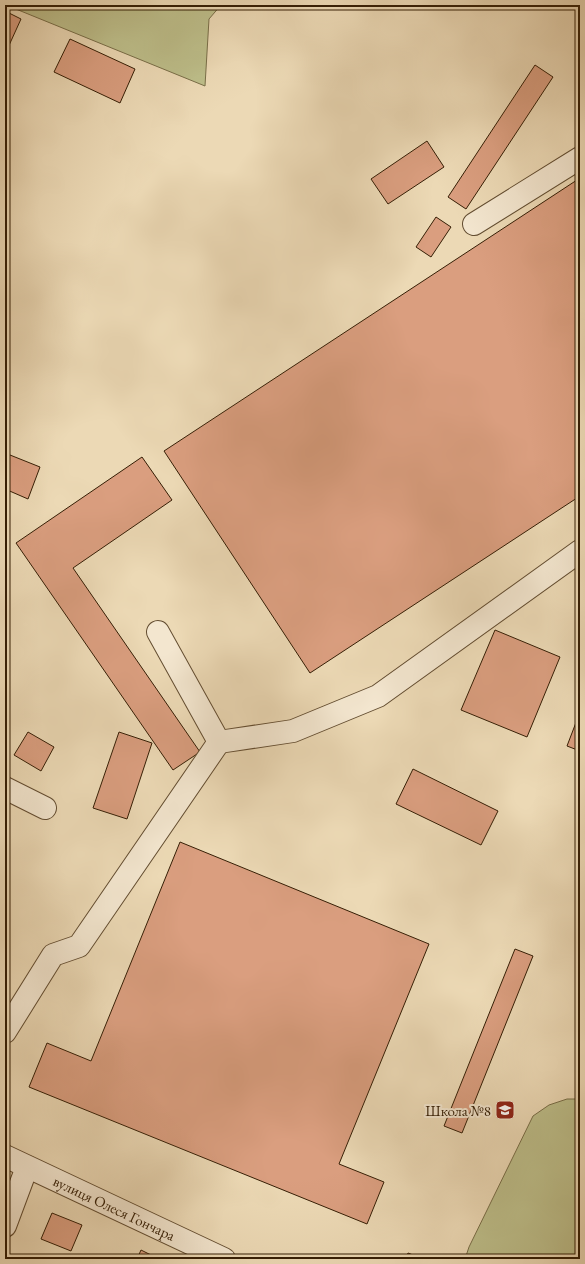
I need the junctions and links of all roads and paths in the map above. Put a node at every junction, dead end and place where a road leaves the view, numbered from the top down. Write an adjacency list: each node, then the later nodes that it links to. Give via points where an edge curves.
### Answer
1 (580, 158): 2 (street)
2 (474, 224)
3 (580, 550): 5 (street, via 378,696 293,731)
4 (158, 632): 5 (street)
5 (219, 742): 8 (street, via 79,946 54,955)
6 (5, 788): 7 (street)
7 (45, 808)
8 (5, 1032)
9 (5, 1156): 10 (street, вулиця Олеся Гончара)
10 (27, 1167): 11 (street); 12 (street, вулиця Олеся Гончара)
11 (5, 1226)
12 (224, 1259)

